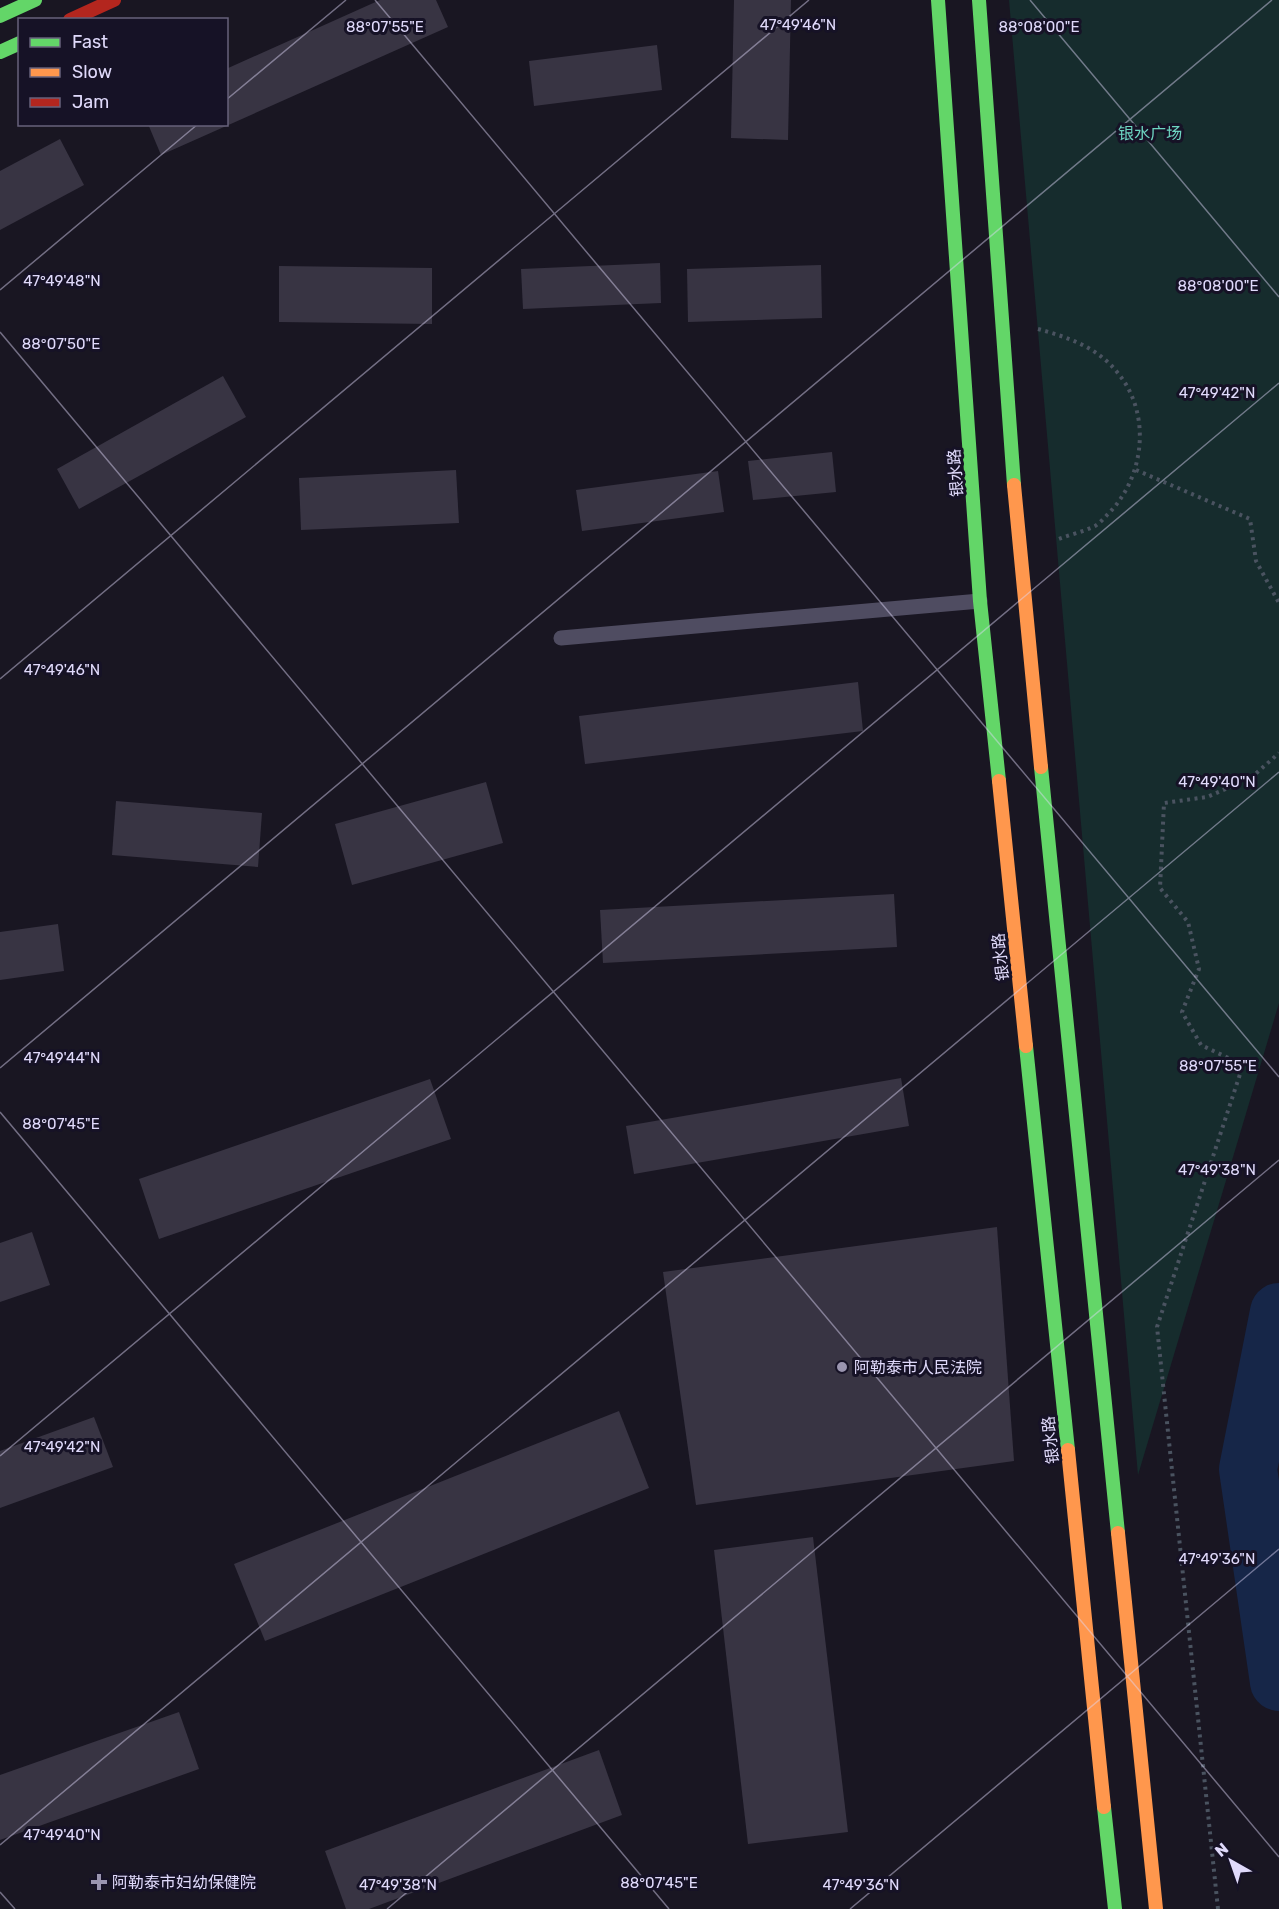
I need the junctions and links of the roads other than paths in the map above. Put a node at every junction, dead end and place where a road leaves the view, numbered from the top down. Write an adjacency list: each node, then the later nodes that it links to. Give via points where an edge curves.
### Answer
1 (35, 0): 5 (main road)
2 (114, 0): 6 (main road)
3 (938, 0): 9 (main road, 银水路)
4 (979, 0): 12 (main road, via 1018,541)
5 (0, 16)
6 (74, 18)
7 (18, 44): 8 (main road)
8 (0, 52)
9 (980, 601): 10 (lane); 11 (main road, 银水路)
10 (561, 638)
11 (1115, 1909)
12 (1156, 1909)

